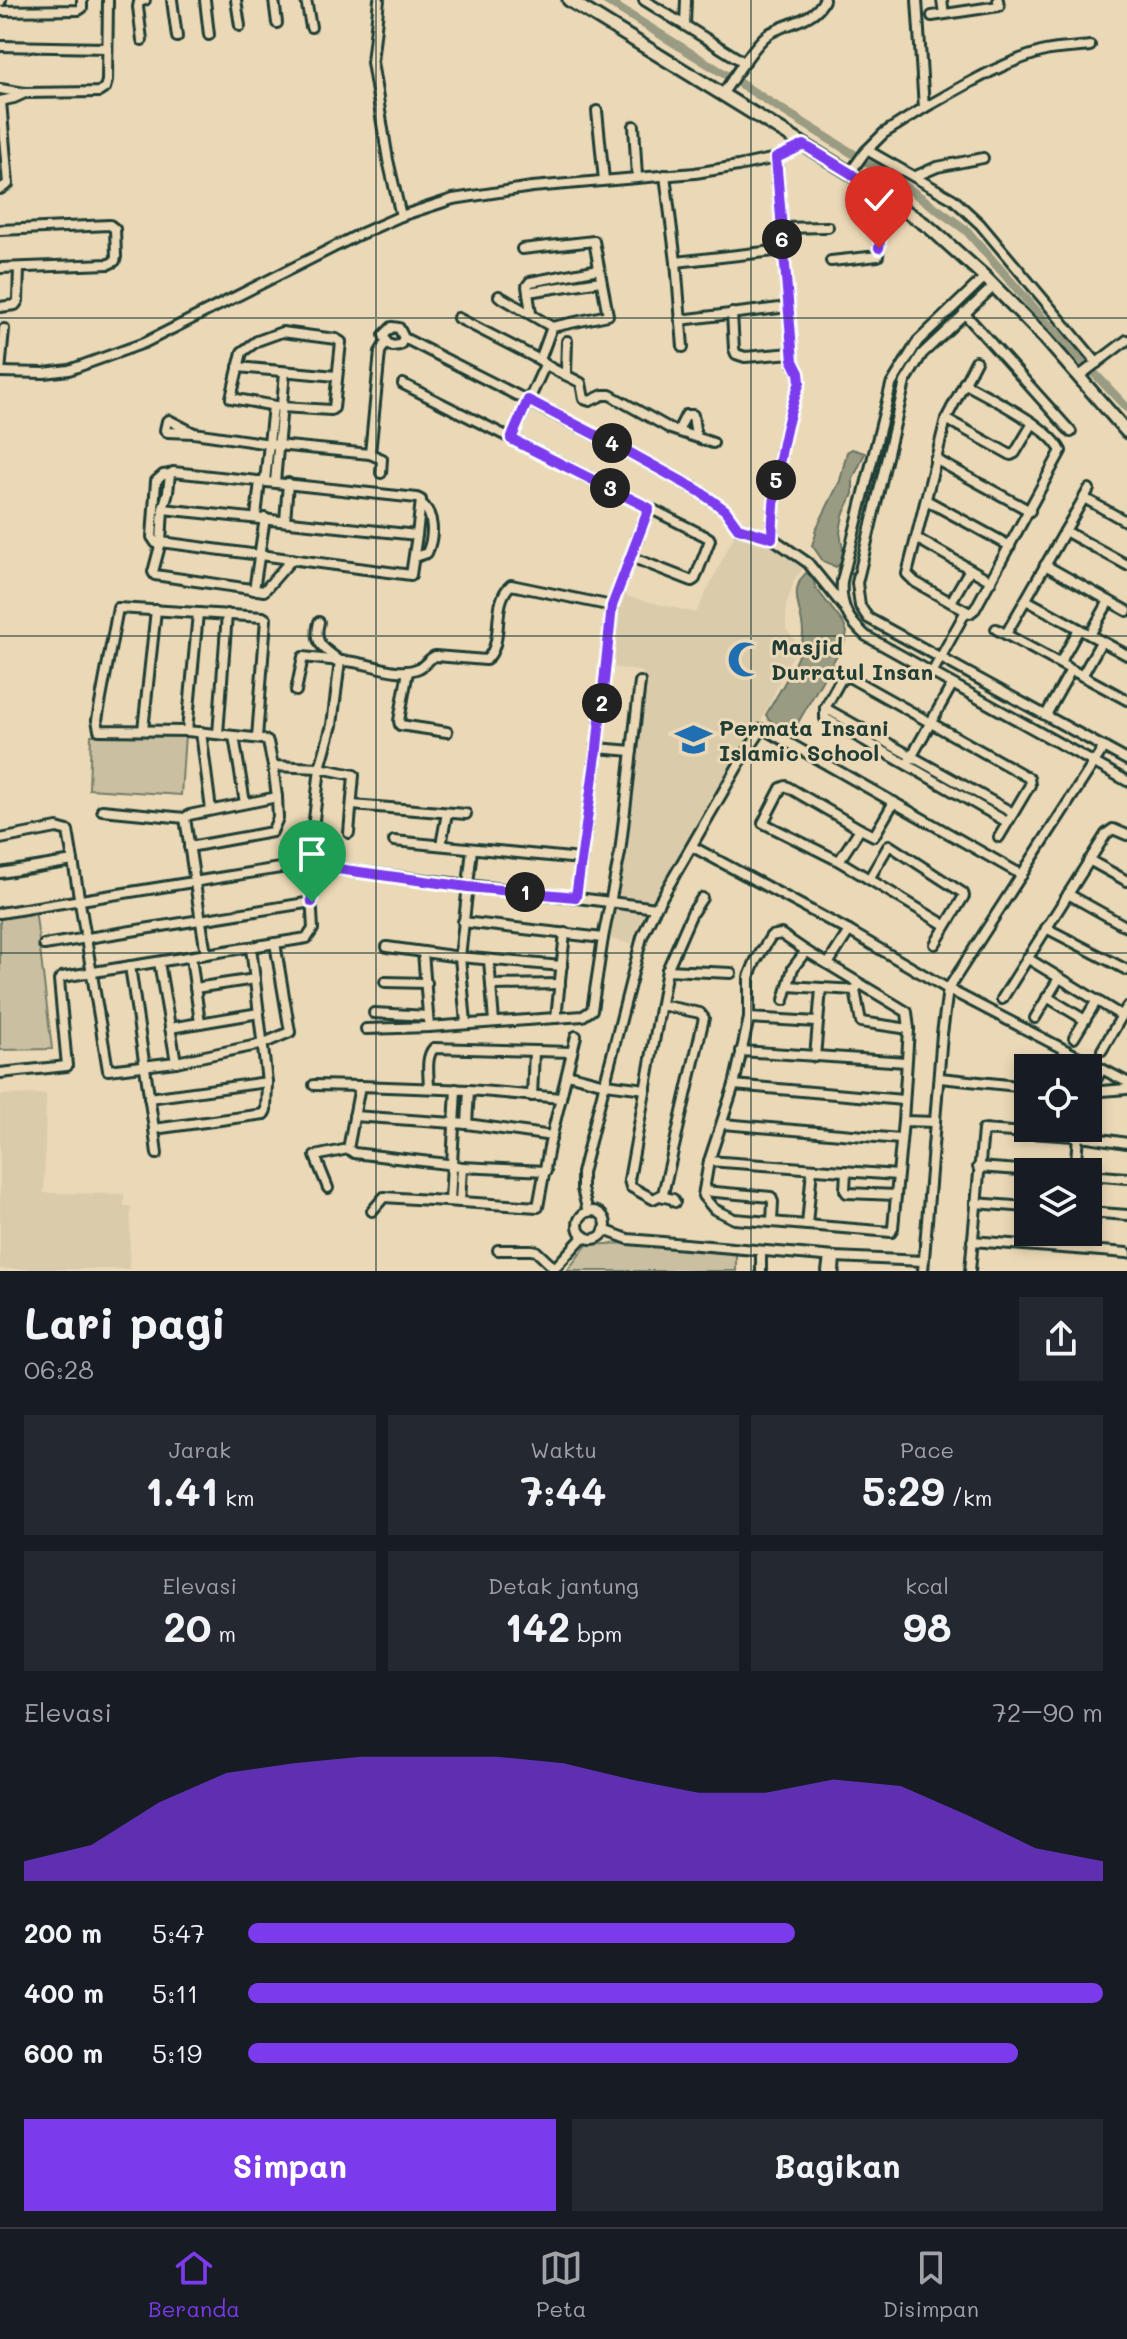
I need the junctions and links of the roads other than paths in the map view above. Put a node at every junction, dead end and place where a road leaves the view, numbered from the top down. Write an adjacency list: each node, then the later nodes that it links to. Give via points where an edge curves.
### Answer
1 (82, 0): 17 (street, via 79,10)
2 (108, 0): 29 (street)
3 (145, 0): 26 (street, via 138,4)
4 (172, 0): 25 (street)
5 (205, 0): 24 (street)
6 (236, 0): 22 (street)
7 (274, 0): 20 (street)
8 (306, 0): 23 (street)
9 (379, 0): 49 (street, via 372,62)
10 (569, 0): 32 (street)
11 (644, 0): 21 (street)
12 (686, 0): 21 (street)
13 (824, 0): 30 (street, via 815,13 760,41)
14 (917, 0): 35 (street)
15 (942, 0): 18 (street)
16 (998, 0): 18 (street, via 999,6)
17 (0, 11)
18 (944, 14): 19 (street)
19 (932, 16)
20 (277, 23)
21 (685, 25): 30 (street)
22 (240, 26)
23 (311, 27)
24 (209, 35)
25 (177, 37)
26 (142, 40)
27 (0, 46): 29 (street)
28 (1090, 46): 35 (street, via 1024,58)
29 (107, 48): 33 (street, via 107,81 99,92)
30 (742, 66): 32 (street)
31 (0, 89): 33 (street)
32 (725, 91): 38 (street)
33 (25, 93): 34 (street)
34 (1, 101): 47 (street, via 8,184)
35 (924, 108): 39 (street)
36 (597, 111): 46 (street)
37 (634, 126): 45 (street)
38 (804, 145): 40 (street); 42 (street)
39 (866, 151): 42 (street); 44 (street)
40 (776, 158): 43 (street); 51 (street)
41 (983, 158): 44 (street)
42 (853, 169): 48 (street)
43 (665, 175): 45 (street); 56 (street)
44 (916, 176): 81 (street, via 980,224)
45 (637, 177): 46 (street)
46 (604, 180): 49 (street, via 453,199)
47 (0, 189)
48 (890, 202): 55 (street, via 883,215 878,256); 61 (street, via 929,227)
49 (401, 216): 83 (street, via 144,343 69,370)
50 (828, 227): 51 (street)
51 (781, 228): 54 (street)
52 (0, 230): 58 (street, via 110,225 115,229 113,263)
53 (522, 249): 59 (street, via 592,241)
54 (783, 250): 56 (street); 65 (street)
55 (831, 261)
56 (676, 262): 70 (street)
57 (0, 268): 58 (street)
58 (19, 268): 64 (street, via 18,301)
59 (599, 269): 60 (street); 62 (street, via 530,282)
60 (601, 281): 62 (street); 71 (street, via 607,316)
61 (989, 282): 68 (street); 87 (street); 131 (street, via 918,341 891,385)
62 (528, 292): 66 (street)
63 (499, 296): 66 (street)
64 (0, 307)
65 (788, 307): 67 (street); 78 (street)
66 (531, 313): 71 (street)
67 (732, 313): 70 (street); 78 (street, via 736,354)
68 (964, 313): 95 (street); 132 (street, via 922,354 905,382)
69 (458, 318): 80 (street)
70 (680, 320): 77 (street)
71 (552, 327): 80 (street)
72 (4, 329): 83 (street)
73 (404, 338): 76 (street, via 396,346); 76 (street, via 392,327 386,331); 90 (street)
74 (1127, 340): 81 (street)
75 (567, 341): 85 (street)
76 (386, 342): 102 (street, via 380,352)
77 (683, 347)
78 (792, 353): 121 (street, via 800,382 773,493)
79 (976, 361): 88 (street)
80 (542, 362): 85 (street); 90 (street)
81 (1094, 365): 87 (street)
82 (238, 367): 84 (street); 86 (street, via 242,352 285,332 339,340); 91 (street, via 233,400)
83 (0, 372)
84 (285, 372): 86 (street); 91 (street)
85 (566, 373): 94 (street, via 581,383 587,400 610,395)
86 (336, 376): 91 (street, via 331,410)
87 (1080, 376): 96 (street)
88 (964, 383): 92 (street); 93 (street)
89 (403, 384): 99 (street)
90 (528, 400): 99 (street); 121 (street, via 699,491 725,510 738,528)
91 (277, 406): 101 (street)
92 (946, 419): 93 (street, via 1011,455); 103 (street)
93 (1033, 423): 115 (street, via 1061,451)
94 (678, 431): 98 (street); 98 (street, via 686,415 693,415)
95 (1071, 432)
96 (1127, 432)
97 (194, 433): 101 (street)
98 (696, 437): 100 (street)
99 (511, 439): 113 (street)
100 (713, 443)
101 (273, 444): 102 (street); 106 (street); 107 (street)
102 (370, 454): 104 (street, via 382,459)
103 (935, 459): 111 (street); 115 (street)
104 (381, 473)
105 (170, 474): 106 (street); 114 (street); 123 (street, via 156,481 152,537)
106 (262, 481): 107 (street); 116 (street)
107 (275, 482): 108 (street)
108 (288, 483): 112 (street, via 415,498); 117 (street)
109 (1089, 489): 110 (street)
110 (1084, 498): 118 (street); 119 (street)
111 (926, 500): 122 (street); 124 (street)
112 (421, 503): 120 (street); 126 (street, via 429,513 432,537 427,553)
113 (649, 508): 127 (street); 127 (street, via 710,543 692,581)
114 (163, 509): 116 (street); 123 (street)
115 (1030, 511): 124 (street)
116 (260, 518): 117 (street); 125 (street)
117 (285, 521): 120 (street)
118 (1127, 522)
119 (1065, 531): 129 (street); 130 (street)
120 (417, 535): 126 (street)
121 (772, 538): 140 (street, via 808,563)
122 (916, 538): 133 (street); 138 (street, via 907,574)
123 (160, 543): 125 (street); 135 (street, via 155,575)
124 (1010, 546): 134 (street)
125 (259, 554): 128 (street); 135 (street)
126 (415, 557): 128 (street, via 411,575)
127 (631, 557): 139 (street)
128 (292, 559): 135 (street, via 264,591)
129 (1045, 565): 136 (street); 137 (street)
130 (1127, 565)
131 (847, 566): 132 (street); 140 (street, via 841,591)
132 (860, 569): 153 (street, via 860,606 868,618)
133 (970, 569): 134 (street); 138 (street)
134 (991, 581): 142 (street, via 975,609)
135 (254, 590)
136 (1026, 600): 148 (street); 149 (street)
137 (1109, 601): 143 (street); 150 (street)
138 (951, 602): 142 (street)
139 (612, 606): 157 (street, via 511,585 504,592 491,657 481,661 435,656); 175 (street)
140 (844, 608): 158 (street, via 866,636)
141 (156, 610): 144 (street); 167 (street); 167 (street, via 118,608 97,720 99,730)
142 (966, 611): 153 (street)
143 (1127, 611)
144 (198, 613): 145 (street); 168 (street)
145 (227, 614): 171 (street); 173 (street, via 266,620)
146 (319, 622): 154 (street, via 319,644)
147 (996, 629): 149 (street)
148 (1079, 629): 150 (street); 155 (street)
149 (1006, 634): 155 (street)
150 (1090, 635): 151 (street)
151 (1101, 642): 152 (street); 159 (street)
152 (1127, 655)
153 (941, 657): 158 (street); 165 (street)
154 (340, 661): 157 (street); 162 (street, via 303,657); 182 (street)
155 (1060, 663): 156 (street)
156 (1071, 670): 159 (street); 165 (street)
157 (408, 671): 170 (street, via 400,725)
158 (932, 673): 161 (street)
159 (1082, 676): 163 (street)
160 (640, 682): 176 (street)
161 (952, 685): 166 (street); 179 (street)
162 (296, 691)
163 (1127, 700)
164 (825, 708): 166 (street, via 841,679 849,677); 177 (street); 181 (street, via 825,718)
165 (1046, 715): 174 (street)
166 (930, 723): 177 (street); 191 (street, via 1029,778)
167 (143, 730): 168 (street)
168 (187, 731): 169 (street)
169 (201, 732): 171 (street); 189 (street)
170 (447, 732)
171 (218, 734): 172 (street)
172 (234, 736): 173 (street); 186 (street)
173 (257, 738): 180 (street, via 268,742)
174 (1104, 747): 178 (street); 179 (street)
175 (597, 748): 176 (street); 208 (street)
176 (632, 751): 226 (street)
177 (911, 756): 181 (street); 191 (street)
178 (1127, 760)
179 (1094, 762): 183 (street); 215 (street)
180 (273, 766): 182 (street); 184 (street)
181 (906, 766): 194 (street)
182 (320, 768): 187 (street, via 354,775); 207 (street)
183 (1127, 781)
184 (277, 797): 186 (street); 204 (street, via 272,832)
185 (894, 802): 198 (street); 205 (street, via 762,729); 215 (street)
186 (245, 803): 189 (street)
187 (352, 805): 190 (street); 196 (street)
188 (102, 810): 193 (street)
189 (211, 810): 193 (street)
190 (447, 813): 192 (street); 202 (street)
191 (1013, 813): 194 (street)
192 (466, 814)
193 (185, 818): 204 (street)
194 (1007, 822): 199 (street)
195 (860, 829): 198 (street); 211 (street); 211 (street, via 786,786 781,788 763,823)
196 (349, 833)
197 (1127, 835): 209 (street, via 1110,831)
198 (874, 836): 203 (street)
199 (999, 837)
200 (0, 839): 210 (street, via 65,829)
201 (394, 841): 202 (street)
202 (441, 845): 206 (street)
203 (889, 845): 217 (street); 231 (street, via 963,893)
204 (189, 847): 219 (street)
205 (693, 847): 227 (street); 234 (street)
206 (472, 849): 208 (street); 220 (street)
207 (310, 854): 212 (street); 213 (street, via 317,855)
208 (581, 859): 222 (street)
209 (1089, 860): 218 (street); 221 (street)
210 (73, 861): 214 (street); 224 (street)
211 (839, 861): 217 (street)
212 (299, 865): 216 (street); 219 (street)
213 (323, 867): 216 (street); 220 (street)
214 (0, 873)
215 (1022, 875): 268 (street)
216 (310, 878): 225 (street)
217 (869, 879): 231 (street)
218 (1127, 881)
219 (195, 882): 224 (street); 229 (street)
220 (468, 887): 222 (street); 230 (street)
221 (1068, 894): 232 (street); 233 (street)
222 (576, 897): 226 (street)
223 (702, 898): 254 (street)
224 (80, 899): 228 (street); 236 (street)
225 (312, 902): 229 (street); 238 (street, via 313,929 307,938)
226 (612, 902): 227 (street); 237 (street)
227 (656, 908): 308 (street, via 639,945)
228 (0, 913)
229 (201, 920): 236 (street); 245 (street)
230 (463, 922): 235 (street); 247 (street)
231 (945, 925): 239 (street)
232 (1127, 927)
233 (1046, 928): 248 (street); 255 (street)
234 (849, 931): 251 (street); 268 (street)
235 (565, 933): 237 (street); 253 (street)
236 (86, 938): 240 (street); 256 (street)
237 (603, 938): 278 (street, via 592,1010)
238 (275, 943): 241 (street); 292 (street, via 290,1032)
239 (935, 944)
240 (44, 945)
241 (251, 947): 245 (street); 259 (street)
242 (387, 947): 244 (street)
243 (806, 951): 251 (street); 264 (street); 279 (street, via 780,933 769,938 749,977)
244 (423, 952): 247 (street); 261 (street)
245 (206, 954): 246 (street)
246 (191, 957): 250 (street); 266 (street)
247 (460, 957): 249 (street); 285 (street)
248 (1027, 958): 258 (street); 270 (street)
249 (489, 960): 253 (street); 263 (street)
250 (159, 962): 252 (street); 287 (street)
251 (828, 964): 265 (street)
252 (130, 966): 256 (street); 301 (street)
253 (562, 966): 262 (street)
254 (667, 970): 257 (street); 273 (street)
255 (1127, 970)
256 (92, 972): 301 (street, via 106,1068); 303 (street, via 60,978 67,1066)
257 (731, 973)
258 (1059, 978): 269 (street); 272 (street)
259 (255, 979): 266 (street); 275 (street)
260 (385, 982): 261 (street)
261 (427, 983): 277 (street)
262 (560, 984): 263 (street); 278 (street)
263 (491, 985): 282 (street)
264 (788, 986): 267 (street); 271 (street)
265 (858, 986): 267 (street); 289 (street, via 907,1011); 289 (street, via 861,1022)
266 (195, 988): 284 (street)
267 (821, 989): 283 (street)
268 (948, 989): 297 (street); 305 (street)
269 (1047, 997): 280 (street); 281 (street)
270 (1002, 999)
271 (784, 1000)
272 (1097, 1000): 274 (street); 281 (street)
273 (661, 1005): 315 (street); 351 (street, via 704,1018)
274 (1124, 1011): 293 (street)
275 (259, 1013): 284 (street); 292 (street)
276 (374, 1013): 277 (street)
277 (428, 1016): 286 (street)
278 (556, 1018): 282 (street)
279 (749, 1018): 283 (street); 294 (street)
280 (1035, 1018)
281 (1085, 1020): 291 (street)
282 (494, 1022): 285 (street)
283 (817, 1022): 298 (street)
284 (200, 1023): 287 (street)
285 (466, 1023): 286 (street)
286 (429, 1027): 288 (street)
287 (170, 1028): 299 (street)
288 (366, 1029)
289 (909, 1029): 300 (street)
290 (576, 1036): 296 (street)
291 (1074, 1038)
292 (262, 1044): 299 (street); 306 (street)
293 (1102, 1050)
294 (741, 1051): 298 (street); 310 (street)
295 (534, 1052): 296 (street); 313 (street, via 434,1048); 319 (street)
296 (572, 1052): 304 (street)
297 (1073, 1054)
298 (815, 1057): 300 (street)
299 (176, 1062): 301 (street)
300 (906, 1062): 322 (street)
301 (145, 1066): 320 (street)
302 (1102, 1069): 307 (street)
303 (0, 1073)
304 (567, 1074): 308 (street); 321 (street)
305 (940, 1078): 312 (street); 325 (street)
306 (267, 1082): 320 (street); 329 (street, via 264,1114)
307 (1127, 1082)
308 (605, 1084): 315 (street); 358 (street, via 582,1173)
309 (314, 1085): 311 (street)
310 (734, 1085): 322 (street); 328 (street)
311 (360, 1086): 313 (street); 323 (street)
312 (1014, 1086)
313 (429, 1088): 314 (street)
314 (456, 1089): 317 (street); 326 (street)
315 (646, 1089): 351 (street, via 629,1184 650,1198)
316 (1127, 1089): 318 (street)
317 (469, 1090): 319 (street); 327 (street)
318 (1102, 1091)
319 (532, 1096): 321 (street)
320 (149, 1098): 329 (street)
321 (561, 1098): 331 (street)
322 (903, 1100): 324 (street)
323 (354, 1116): 326 (street); 335 (street)
324 (903, 1121): 325 (street); 332 (street)
325 (935, 1122): 373 (street)
326 (454, 1123): 327 (street); 338 (street)
327 (467, 1124): 331 (street)
328 (723, 1124): 332 (street); 337 (street)
329 (154, 1129): 336 (street)
330 (1014, 1131): 340 (street, via 983,1129)
331 (552, 1136): 343 (street)
332 (900, 1139): 345 (street)
333 (1102, 1140): 334 (street)
334 (1127, 1143)
335 (348, 1149): 338 (street); 348 (street, via 315,1156)
336 (157, 1154)
337 (709, 1161): 341 (street); 349 (street)
338 (452, 1165): 339 (street); 352 (street)
339 (462, 1167): 343 (street); 353 (street)
340 (978, 1167): 342 (street); 355 (street)
341 (812, 1169): 344 (street); 362 (street)
342 (1014, 1170)
343 (546, 1171): 353 (street, via 538,1207)
344 (846, 1171): 345 (street); 350 (street, via 847,1193)
345 (897, 1175): 350 (street)
346 (1102, 1176): 347 (street)
347 (1127, 1178)
348 (328, 1188)
349 (704, 1191): 361 (street, via 706,1202 726,1216); 361 (street, via 771,1197)
350 (896, 1195): 362 (street, via 891,1232)
351 (660, 1196): 354 (street)
352 (450, 1201): 353 (street); 357 (street, via 384,1197)
353 (460, 1202)
354 (675, 1202)
355 (975, 1203): 356 (street); 365 (street)
356 (1014, 1206)
357 (372, 1211)
358 (588, 1212): 363 (street, via 602,1216); 364 (street, via 578,1223)
359 (1102, 1213): 360 (street)
360 (1127, 1215)
361 (772, 1221): 362 (street)
362 (807, 1225)
363 (604, 1230): 364 (street, via 596,1238); 370 (street, via 628,1239)
364 (584, 1236): 374 (street)
365 (972, 1241): 367 (street); 378 (street)
366 (1092, 1246): 369 (street)
367 (1065, 1248): 369 (street)
368 (498, 1250): 374 (street, via 536,1251)
369 (1092, 1250): 371 (street)
370 (761, 1251): 372 (street); 375 (street)
371 (1127, 1253)
372 (832, 1257): 373 (street); 376 (street); 377 (street)
373 (923, 1266)
374 (553, 1269)
375 (761, 1271)
376 (827, 1271)
377 (834, 1271)
378 (970, 1271)

